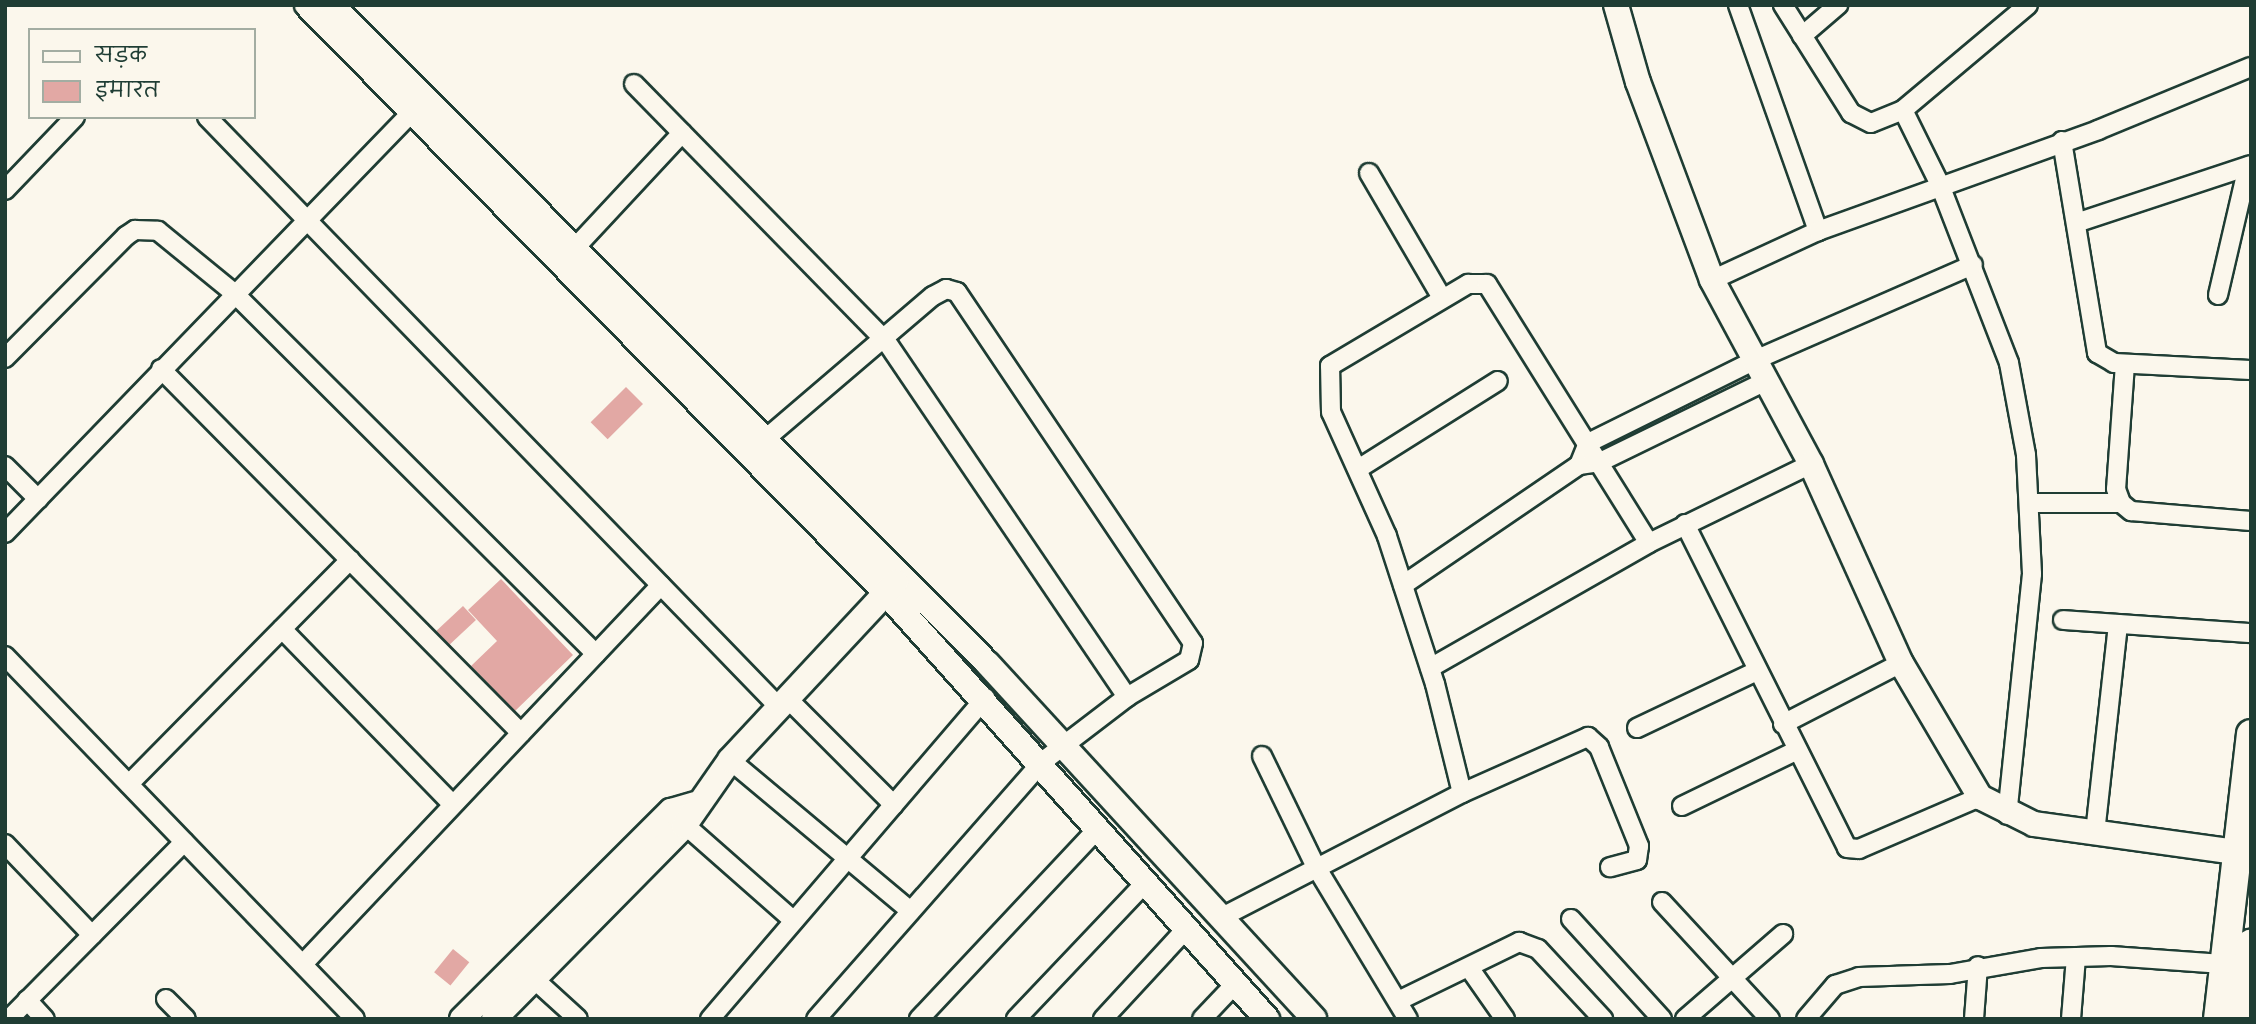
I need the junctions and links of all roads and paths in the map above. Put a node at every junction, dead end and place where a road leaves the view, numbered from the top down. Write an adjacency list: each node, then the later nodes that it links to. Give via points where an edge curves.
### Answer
1 (307, 5): 11 (street)
2 (332, 5): 24 (street)
3 (1738, 5): 23 (street)
4 (1783, 5): 8 (street)
5 (1838, 5): 8 (street)
6 (2028, 5): 14 (street)
7 (1618, 6): 26 (street, via 1637,82)
8 (1801, 36): 14 (street, via 1842,103 1861,121)
9 (2251, 67): 16 (street)
10 (634, 84): 15 (street)
11 (412, 112): 21 (street); 53 (street)
12 (73, 119): 20 (street)
13 (208, 119): 21 (street)
14 (1911, 124): 19 (street)
15 (682, 133): 24 (street); 30 (street)
16 (2062, 141): 19 (street); 22 (street)
17 (2249, 166): 22 (street); 28 (street)
18 (1369, 173): 29 (street)
19 (1940, 185): 23 (street); 25 (street)
20 (5, 190)
21 (306, 218): 27 (street); 52 (street)
22 (2079, 222): 32 (street, via 2092,342 2104,359)
23 (1818, 231): 26 (street)
24 (573, 250): 37 (street)
25 (1973, 265): 35 (street); 45 (street, via 2009,363)
26 (1712, 280): 35 (street)
27 (234, 293): 31 (street, via 158,231 135,230); 33 (street); 59 (street)
28 (2218, 295)
29 (1442, 298): 38 (street, via 1468,284 1488,284); 43 (street, via 1330,366 1331,412)
30 (886, 341): 37 (street); 64 (street); 64 (street, via 940,291 961,295 1191,637 1189,660)
31 (5, 358)
32 (2125, 364): 34 (street); 46 (street, via 2116,489)
33 (161, 369): 44 (street); 51 (street)
34 (2251, 370)
35 (1758, 371): 38 (street); 39 (street); 41 (street)
36 (1498, 381): 43 (street)
37 (763, 441): 53 (street)
38 (1588, 443): 39 (street); 40 (street)
39 (1600, 462): 40 (street); 50 (street)
40 (1579, 464): 54 (street)
41 (1811, 464): 48 (street); 61 (street)
42 (5, 466): 44 (street)
43 (1358, 469): 54 (street)
44 (38, 499): 49 (street)
45 (2031, 503): 46 (street); 82 (street, via 2028,648)
46 (2121, 503): 47 (street, via 2132,510)
47 (2251, 521)
48 (1685, 524): 50 (street); 63 (street)
49 (5, 533)
50 (1649, 543): 62 (street)
51 (350, 560): 57 (street); 69 (street)
52 (661, 585): 59 (street); 66 (street)
53 (894, 585): 65 (street); 66 (street); 71 (street)
54 (1403, 585): 62 (street)
55 (2063, 620): 56 (street)
56 (2118, 624): 58 (street); 85 (street)
57 (282, 629): 76 (street); 79 (street)
58 (2251, 633)
59 (596, 654): 69 (street)
60 (5, 656): 76 (street)
61 (1901, 663): 67 (street); 78 (street)
62 (1430, 668): 77 (street)
63 (1757, 671): 67 (street); 68 (street)
64 (1127, 697): 71 (street)
65 (985, 698): 75 (street); 80 (street)
66 (783, 703): 74 (street); 80 (street)
67 (1783, 724): 72 (street)
68 (1637, 728)
69 (521, 733): 79 (street)
70 (2251, 734): 87 (main road)
71 (1064, 744): 75 (street); 95 (street)
72 (1796, 751): 78 (street, via 1838,837 1852,850); 81 (street)
73 (1262, 756): 90 (street)
74 (730, 760): 83 (street); 89 (street)
75 (1042, 762): 84 (street); 94 (street)
76 (129, 784): 86 (street)
77 (1456, 796): 90 (street); 91 (street, via 1592,738 1640,852 1637,860)
78 (1980, 797): 82 (street)
79 (453, 805): 103 (street)
80 (894, 805): 89 (street)
81 (1682, 807)
82 (2007, 815): 85 (street)
83 (678, 818): 97 (street); 108 (street); 117 (street)
84 (1099, 827): 92 (street); 122 (street)
85 (2095, 833): 87 (street)
86 (184, 842): 100 (street); 103 (street)
87 (2244, 853): 104 (main road)
88 (9, 856): 100 (street)
89 (847, 860): 94 (street); 97 (street)
90 (1315, 865): 95 (street); 112 (street)
91 (1610, 867)
92 (1146, 881): 98 (street); 123 (street)
93 (1662, 902): 107 (street)
94 (908, 909): 121 (street)
95 (1220, 918): 127 (street)
96 (1571, 919): 131 (street)
97 (794, 921): 120 (street)
98 (1187, 928): 109 (street); 124 (street)
99 (1783, 934): 107 (street)
100 (92, 935): 111 (street)
101 (2251, 944): 138 (main road)
102 (2076, 957): 104 (street); 105 (street); 136 (street)
103 (303, 964): 116 (street)
104 (2223, 964): 137 (main road)
105 (1978, 966): 134 (street, via 1950,974 1858,977 1835,985); 135 (street)
106 (1470, 969): 112 (street); 129 (street); 130 (street, via 1507,945 1528,944)
107 (1730, 976): 132 (street); 133 (street)
108 (534, 979): 118 (street); 119 (street)
109 (1237, 982): 125 (street); 126 (street)
110 (166, 999): 115 (street)
111 (27, 1000): 113 (street); 114 (street)
112 (1398, 1001): 128 (street)
113 (9, 1019)
114 (45, 1019)
115 (186, 1019)
116 (355, 1019)
117 (462, 1019)
118 (494, 1019)
119 (578, 1019)
120 (710, 1019)
121 (816, 1019)
122 (919, 1019)
123 (1016, 1019)
124 (1103, 1019)
125 (1202, 1019)
126 (1268, 1019)
127 (1314, 1019)
128 (1409, 1019)
129 (1505, 1019)
130 (1604, 1019)
131 (1662, 1019)
132 (1685, 1019)
133 (1770, 1019)
134 (1806, 1019)
135 (1974, 1019)
136 (2071, 1019)
137 (2218, 1019)
138 (2242, 1019)

